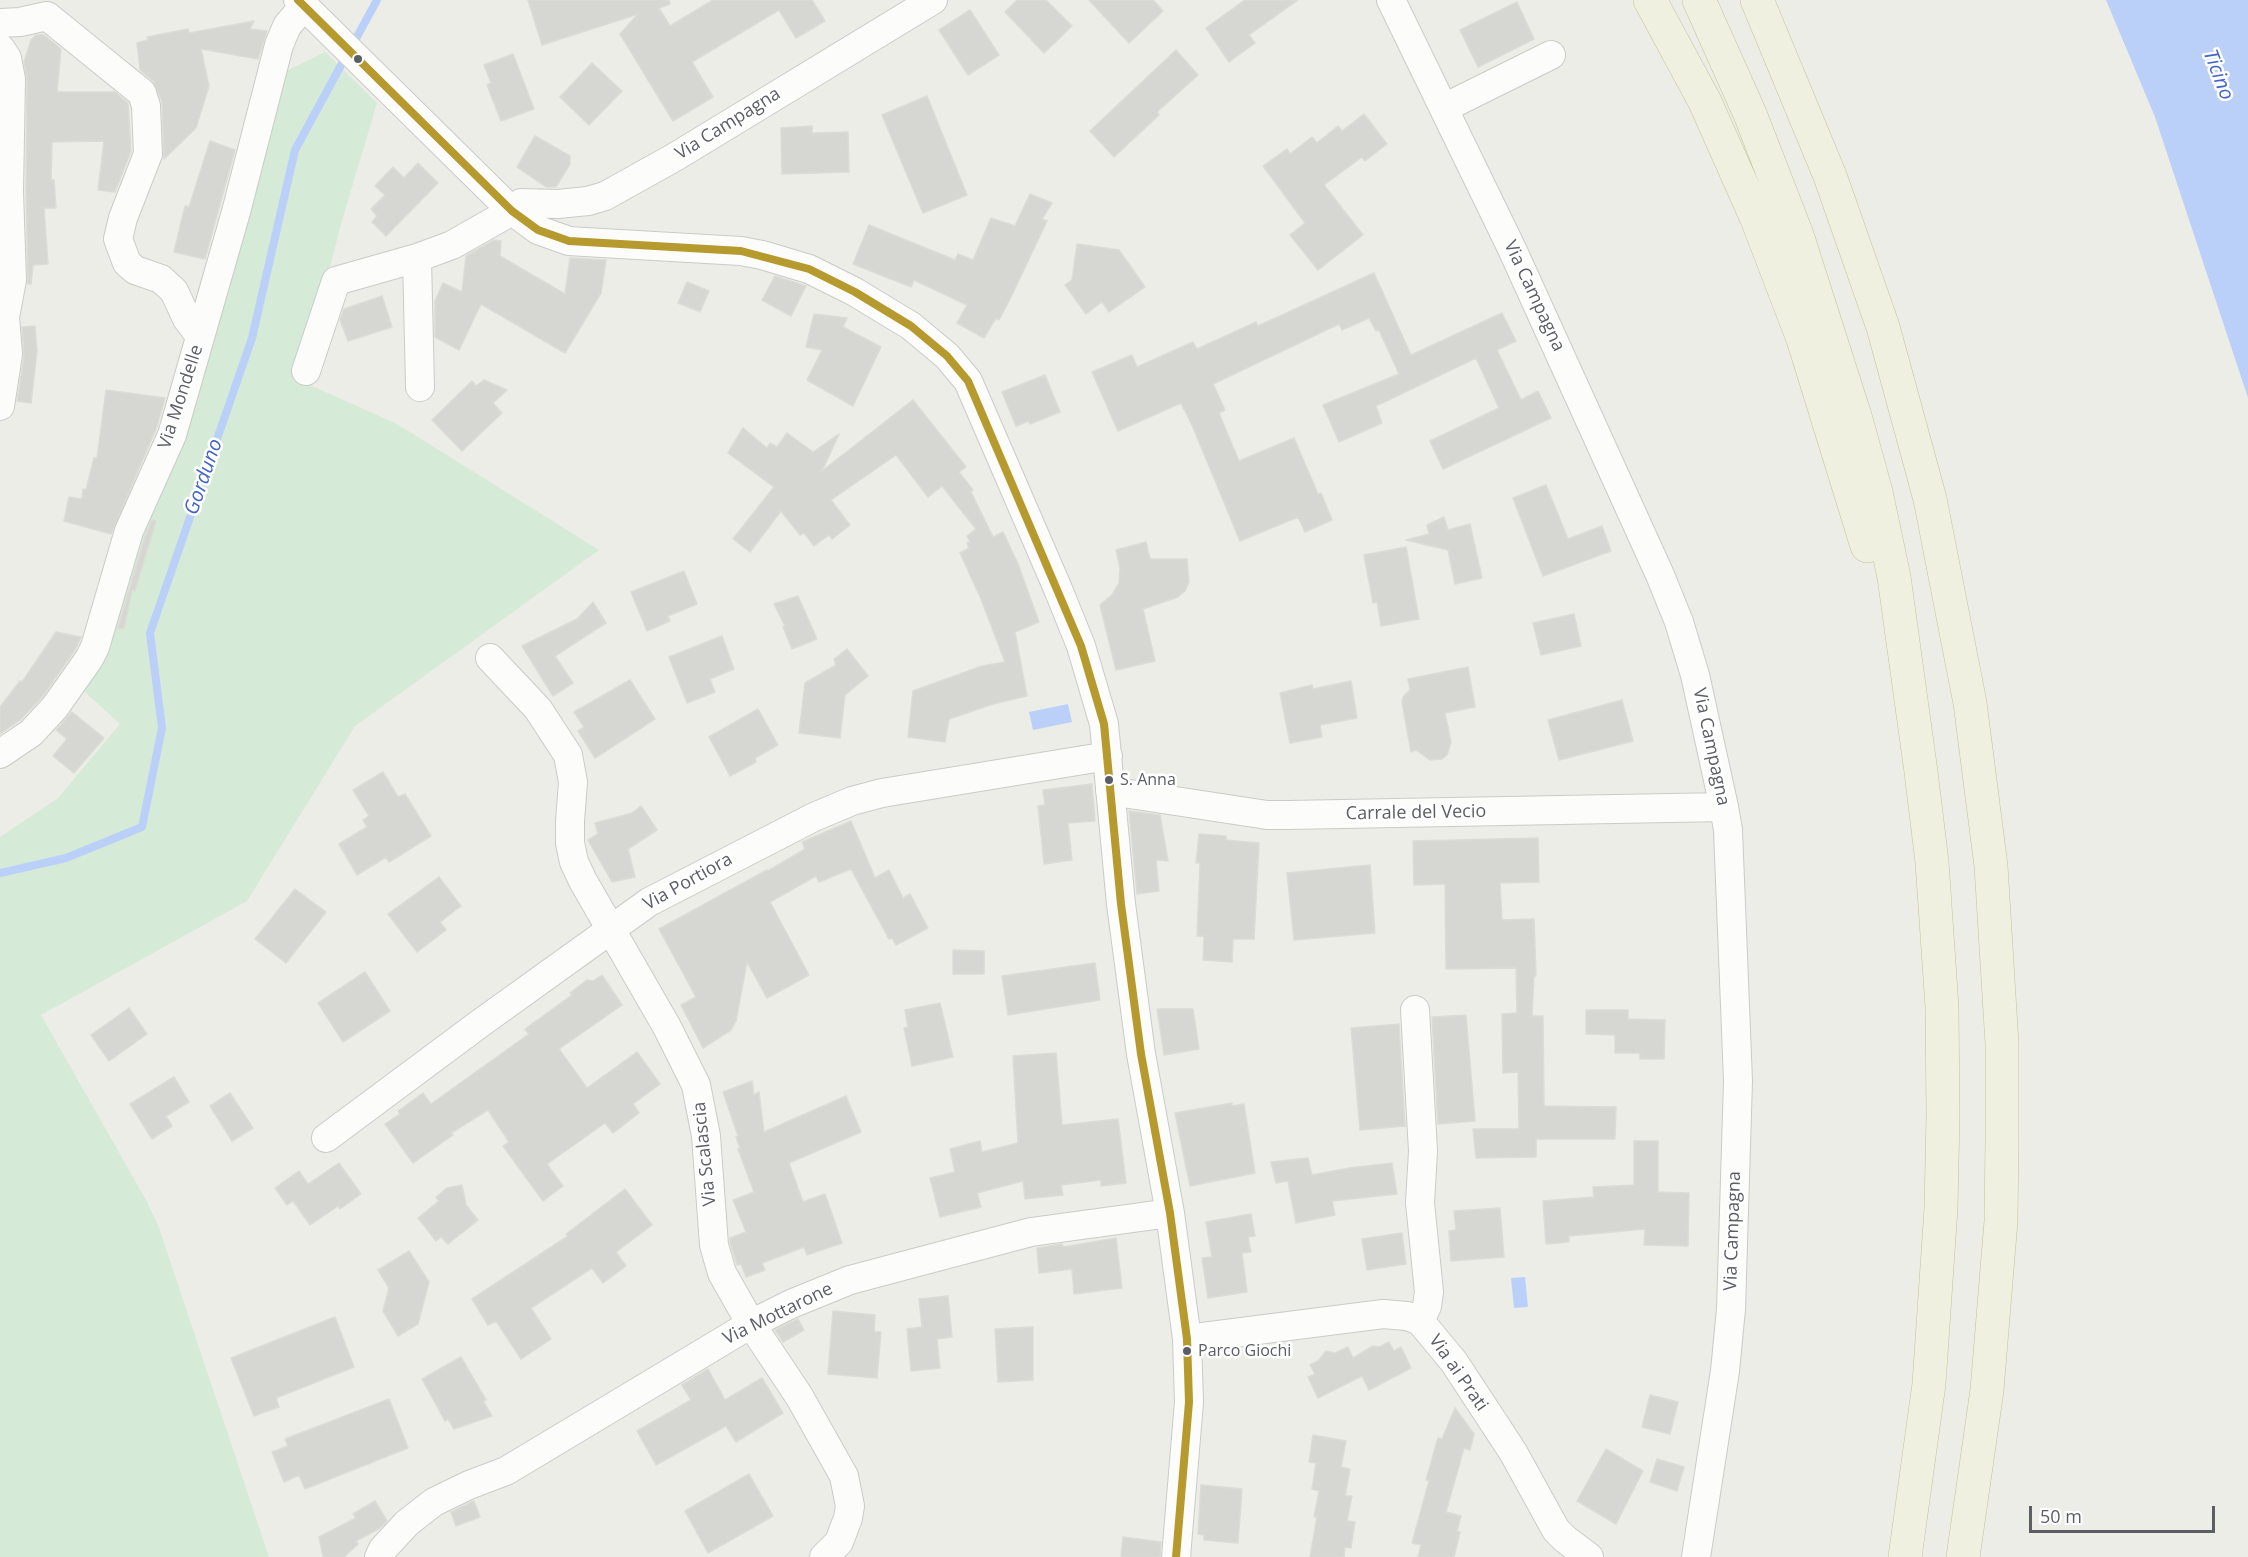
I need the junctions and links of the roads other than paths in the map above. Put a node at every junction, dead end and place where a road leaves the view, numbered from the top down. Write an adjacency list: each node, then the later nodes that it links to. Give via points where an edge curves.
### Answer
1 (933, 0): 10 (street, Via Campagna, via 623,187 588,201 528,202)
2 (1391, 0): 9 (street, Via Campagna)
3 (1650, 0): 18 (highway, via 1730,156 1803,339 1859,518)
4 (1699, 0): 18 (highway, via 1774,174 1840,366 1876,492 1894,577)
5 (1757, 0): 36 (highway, via 1830,176 1882,327 1930,499 1970,703 1992,866 2002,1044 2001,1221 1987,1390)
6 (304, 7): 10 (street); 13 (street, Via Mondelle, via 287,26 279,45)
7 (21, 23): 12 (street, via 7,58 11,79 12,280); 13 (street, via 126,78 140,90 144,97 148,154 118,239 124,257 135,270 161,279 174,291 187,319)
8 (1551, 55): 9 (street)
9 (1444, 108): 22 (street, Via Campagna, via 1543,315 1679,622 1695,675)
10 (512, 211): 11 (street, Via Campagna, via 452,245); 20 (street, via 538,230 569,240 741,251 786,262 881,306 933,343 968,381 1058,589 1097,697)
11 (417, 258): 14 (street, Via Campagna, via 336,281); 15 (street)
12 (3, 318): 16 (street, via 8,354)
13 (201, 336): 19 (street, Via Mondelle, via 172,435 129,531 95,647 55,707 31,733)
14 (306, 371)
15 (420, 387)
16 (2, 389)
17 (490, 658): 23 (street, Via Scalascia, via 538,709 568,755 573,782 570,843 574,862)
18 (1913, 717): 35 (highway, via 1932,874 1942,1007 1943,1116 1941,1220 1929,1384)
19 (0, 754)
20 (1108, 756): 21 (street); 23 (street, Via Portiora, via 852,801 814,816 649,902)
21 (1110, 791): 22 (street, Carrale del Vecio, via 1288,815); 26 (street, via 1141,1054)
22 (1724, 807): 34 (street, Via Campagna, via 1738,1082 1731,1309)
23 (611, 928): 25 (street, Via Portiora); 28 (street, Via Scalascia, via 696,1085 706,1136 714,1245 726,1281)
24 (1415, 1010): 27 (street, via 1423,1151 1420,1203 1429,1292)
25 (326, 1138)
26 (1170, 1213): 28 (street, Via Mottarone, via 1031,1232 850,1280); 29 (street)
27 (1420, 1321): 29 (street, Via ai Prati, via 1383,1314); 33 (street, Via ai Prati, via 1454,1362 1556,1530)
28 (751, 1324): 30 (street, Via Mottarone, via 506,1471 435,1502 392,1538); 31 (street, Via Scalascia, via 799,1396 844,1476 850,1506 848,1518 839,1542)
29 (1187, 1339): 32 (street, via 1189,1402)
30 (379, 1557)
31 (824, 1557)
32 (1176, 1557)
33 (1589, 1557)
34 (1696, 1557)
35 (1905, 1557)
36 (1963, 1557)

